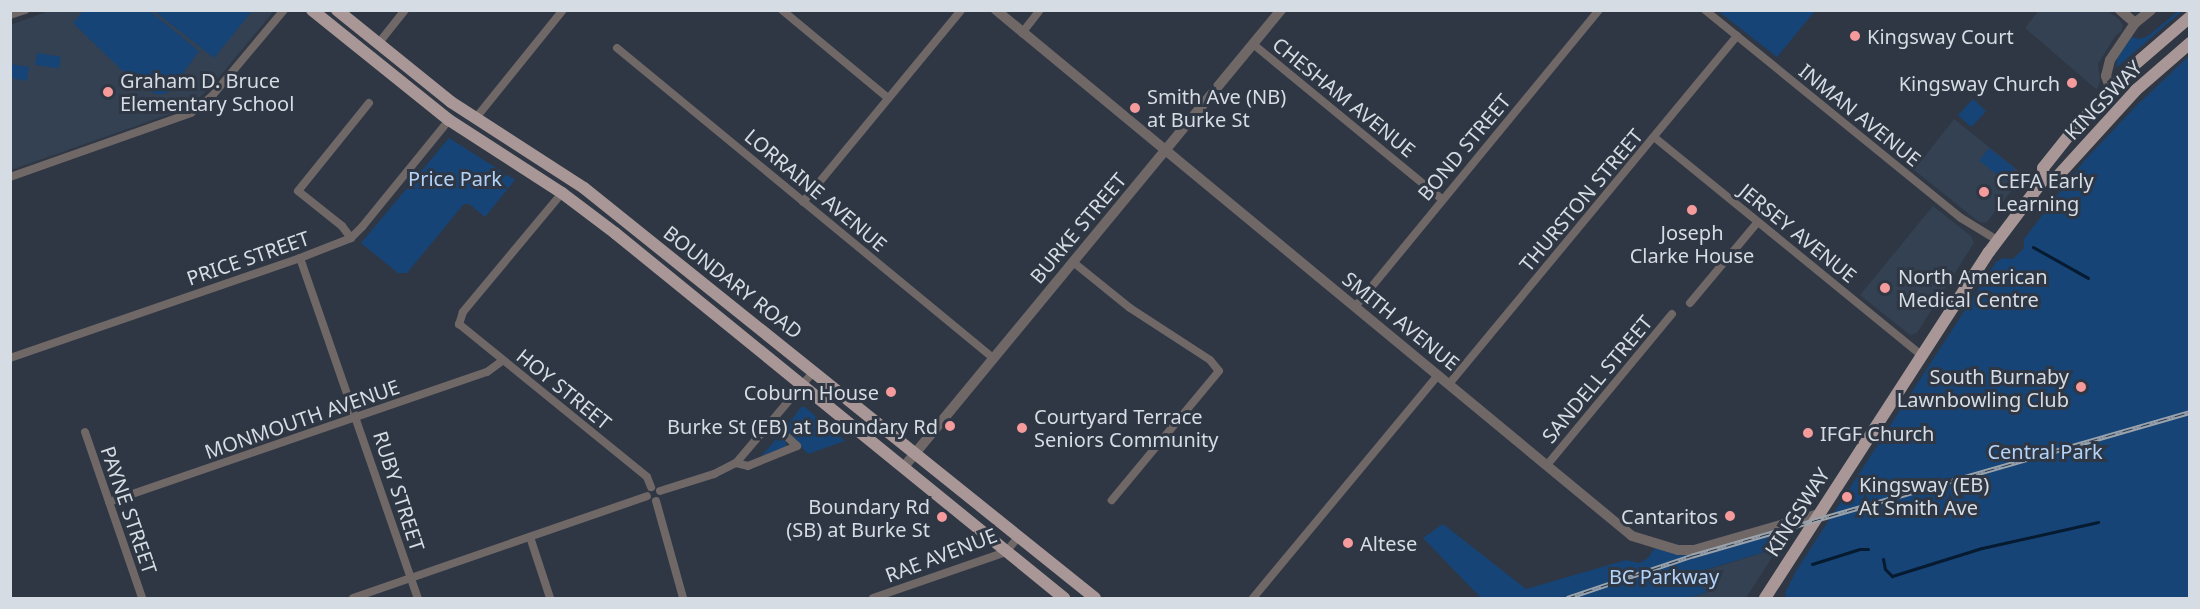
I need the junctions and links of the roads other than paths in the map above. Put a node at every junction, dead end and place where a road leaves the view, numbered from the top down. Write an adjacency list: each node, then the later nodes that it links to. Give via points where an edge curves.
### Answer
1 (25, 10): 16 (street)
2 (284, 10): 33 (street, via 212,96 191,113)
3 (312, 10): 29 (main road, BOUNDARY ROAD)
4 (337, 10): 22 (main road, BOUNDARY ROAD)
5 (405, 10): 22 (street)
6 (563, 10): 28 (street)
7 (782, 10): 26 (street)
8 (961, 10): 26 (street)
9 (996, 10): 19 (street, SMITH AVENUE)
10 (1040, 10): 19 (street)
11 (1281, 10): 23 (street, BURKE STREET)
12 (1599, 10): 36 (street, BOND STREET)
13 (1706, 10): 20 (street, INMAN AVENUE)
14 (2120, 10): 18 (street)
15 (2151, 10): 18 (street)
16 (10, 15)
17 (2190, 17): 25 (main road, KINGSWAY)
18 (2135, 23): 25 (street, via 2110,60 2106,76)
19 (1022, 33): 32 (street, SMITH AVENUE)
20 (1737, 36): 31 (street, THURSTON STREET); 40 (street, INMAN AVENUE, via 1961,218)
21 (2190, 43): 34 (main road, KINGSWAY, via 2136,90 2056,178)
22 (378, 44): 28 (main road, BOUNDARY ROAD)
23 (1253, 44): 32 (street, BURKE STREET); 36 (street, CHESHAM AVENUE)
24 (617, 48): 37 (street, LORRAINE AVENUE)
25 (2111, 90): 34 (main road, KINGSWAY, via 2043,168)
26 (888, 98): 37 (street)
27 (369, 103): 39 (street, via 298,190)
28 (475, 119): 30 (main road, BOUNDARY ROAD)
29 (449, 120): 30 (main road, via 460,119); 35 (main road, BOUNDARY ROAD); 39 (street, PRICE STREET)
30 (501, 136): 50 (main road, BOUNDARY ROAD, via 584,188)
31 (1654, 137): 38 (street, JERSEY AVENUE); 52 (street, THURSTON STREET)
32 (1165, 150): 42 (street, BURKE STREET); 44 (street, SMITH AVENUE)
33 (10, 177)
34 (2044, 179): 40 (main road, KINGSWAY)
35 (562, 194): 49 (street, HOY STREET, via 460,315 461,327); 53 (main road, BOUNDARY ROAD)
36 (1442, 198): 44 (street, BOND STREET)
37 (803, 202): 48 (street, LORRAINE AVENUE)
38 (1757, 223): 43 (street); 46 (street, JERSEY AVENUE)
39 (351, 238): 41 (street, PRICE STREET)
40 (1997, 240): 46 (main road, KINGSWAY)
41 (300, 258): 47 (street, PRICE STREET); 54 (street, RUBY STREET)
42 (1073, 262): 48 (street, BURKE STREET); 64 (street, via 1122,302 1210,360 1218,371)
43 (1690, 303)
44 (1355, 307): 51 (street, SMITH AVENUE)
45 (1672, 314): 59 (street, SANDELL STREET)
46 (1921, 355): 67 (main road, KINGSWAY)
47 (10, 358)
48 (993, 358): 57 (street, BURKE STREET)
49 (502, 361): 54 (street, MONMOUTH AVENUE, via 487,372); 61 (street, HOY STREET, via 646,477)
50 (814, 370): 53 (street); 57 (main road, BOUNDARY ROAD)
51 (1438, 375): 52 (street, SMITH AVENUE); 80 (street)
52 (1449, 384): 59 (street, SMITH AVENUE)
53 (801, 386): 55 (street); 60 (main road, BOUNDARY ROAD)
54 (357, 418): 66 (street, MONMOUTH AVENUE); 71 (street, RUBY STREET)
55 (771, 423): 58 (street); 58 (street, via 797,446 748,466)
56 (85, 432): 66 (street, PAYNE STREET)
57 (915, 453): 60 (street, BURKE STREET); 69 (main road, BOUNDARY ROAD)
58 (736, 463): 62 (street)
59 (1547, 465): 67 (street, SMITH AVENUE, via 1632,536 1678,549 1694,550)
60 (903, 468): 70 (main road, BOUNDARY ROAD)
61 (651, 488): 62 (street); 63 (street)
62 (660, 491): 65 (street)
63 (647, 496): 65 (street); 68 (street)
64 (1112, 500)
65 (656, 501): 76 (street)
66 (109, 502): 72 (street, PAYNE STREET)
67 (1819, 514): 81 (main road, KINGSWAY)
68 (530, 537): 71 (street); 75 (street)
69 (1018, 537): 70 (street, RAE AVENUE); 79 (main road, BOUNDARY ROAD)
70 (1006, 552): 77 (street, RAE AVENUE); 78 (main road, BOUNDARY ROAD)
71 (411, 578): 73 (street); 74 (street, RUBY STREET)
72 (142, 598)
73 (353, 598)
74 (418, 598)
75 (550, 598)
76 (683, 598)
77 (873, 598)
78 (1064, 598)
79 (1095, 598)
80 (1252, 598)
81 (1765, 598)

